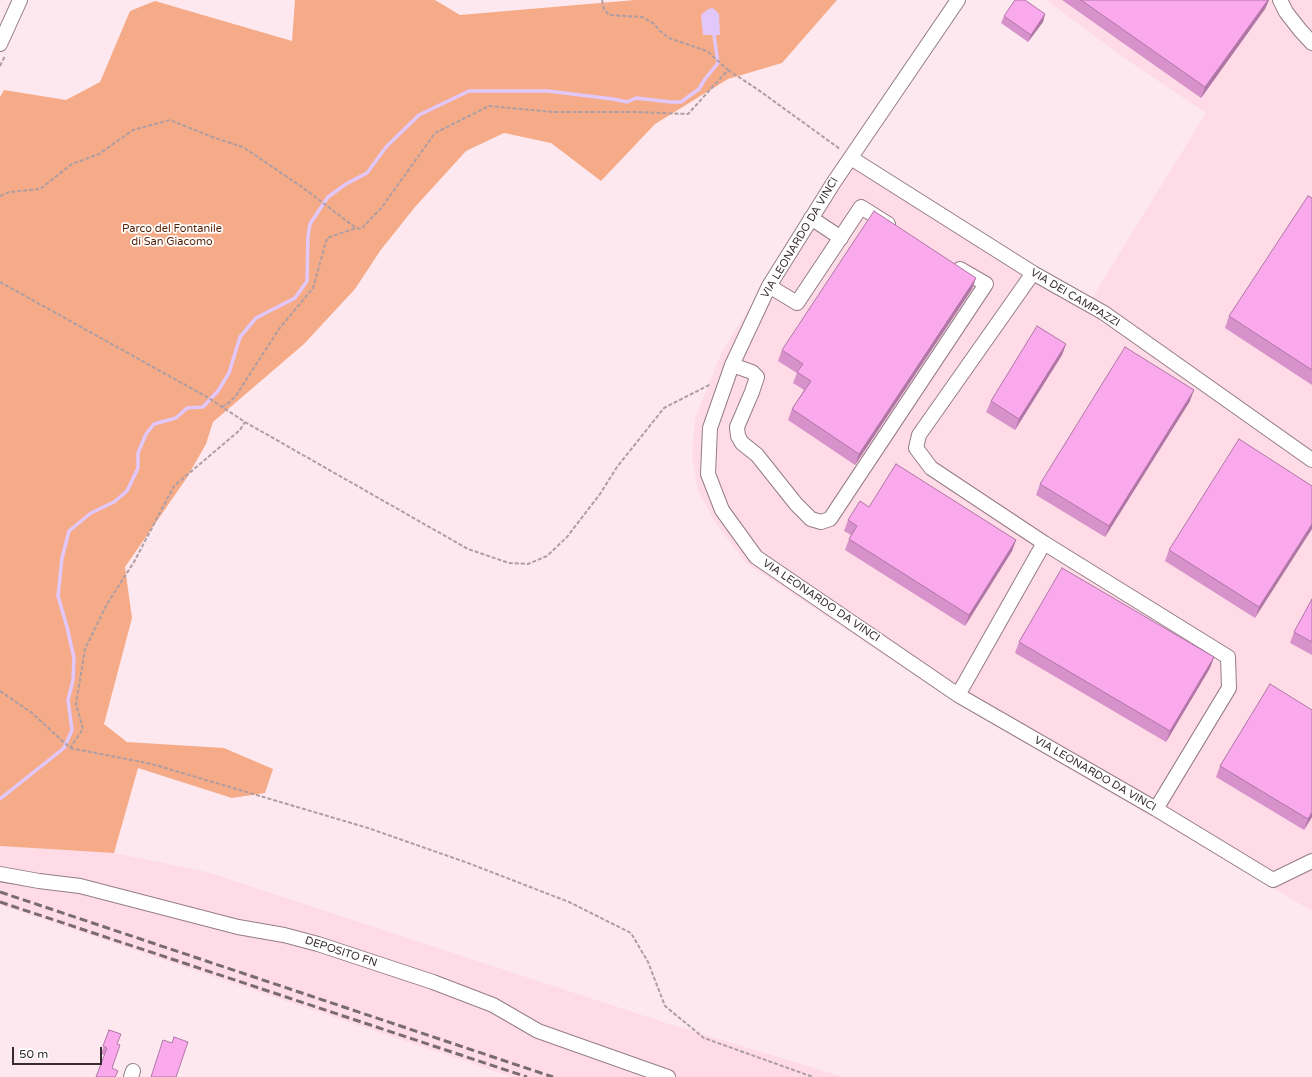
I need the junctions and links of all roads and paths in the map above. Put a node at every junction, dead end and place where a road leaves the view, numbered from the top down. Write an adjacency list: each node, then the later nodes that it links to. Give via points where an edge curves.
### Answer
1 (20, 0): 6 (street)
2 (602, 0): 7 (path, via 604,10 609,15 642,17 653,23 669,38 707,51)
3 (958, 0): 8 (street, VIA LEONARDO DA VINCI)
4 (1280, 0): 5 (street, via 1286,12)
5 (1312, 43)
6 (0, 44)
7 (728, 70): 8 (path, via 824,136); 11 (path, via 688,114 553,112 489,106 435,133 382,207 361,229)
8 (851, 158): 10 (street, VIA LEONARDO DA VINCI); 15 (street, VIA DEI CAMPAZZI)
9 (0, 196): 11 (path, via 9,192 40,189 72,164 99,154 133,130 170,120 243,147)
10 (811, 218): 13 (street); 17 (street, VIA LEONARDO DA VINCI)
11 (356, 228): 19 (path, via 327,238 313,288 279,329 234,397)
12 (900, 232): 13 (street, via 861,207)
13 (841, 238): 17 (street, via 797,304)
14 (946, 260): 18 (street, via 986,284 830,519 821,522 811,519 757,454 742,443 737,427 757,377 752,372)
15 (1033, 273): 21 (street, VIA DEI CAMPAZZI, via 1104,313); 22 (street, via 919,435 916,448 931,468)
16 (0, 282): 19 (path)
17 (769, 286): 18 (street, VIA LEONARDO DA VINCI)
18 (729, 371): 20 (path, via 664,408 617,467 567,537 547,556 528,564 509,563 468,549); 24 (street, VIA LEONARDO DA VINCI, via 710,428 708,474 722,510 756,557)
19 (222, 407): 20 (path)
20 (245, 422): 25 (path, via 240,430 174,486 134,562 107,604 84,649 76,704 83,729)
21 (1312, 460)
22 (1044, 543): 24 (street); 26 (street, via 1228,657 1229,688)
23 (0, 692): 25 (path, via 32,713)
24 (958, 695): 26 (street, VIA LEONARDO DA VINCI)
25 (69, 747): 30 (path, via 152,764 368,828 569,902 631,933 648,962 665,1006 704,1038)
26 (1156, 809): 27 (street, VIA LEONARDO DA VINCI, via 1273,880)
27 (1312, 861)
28 (0, 874): 29 (street, DEPOSITO FN, via 80,886 238,927 318,944 441,984 492,1005 538,1031)
29 (668, 1077)
30 (813, 1077)

